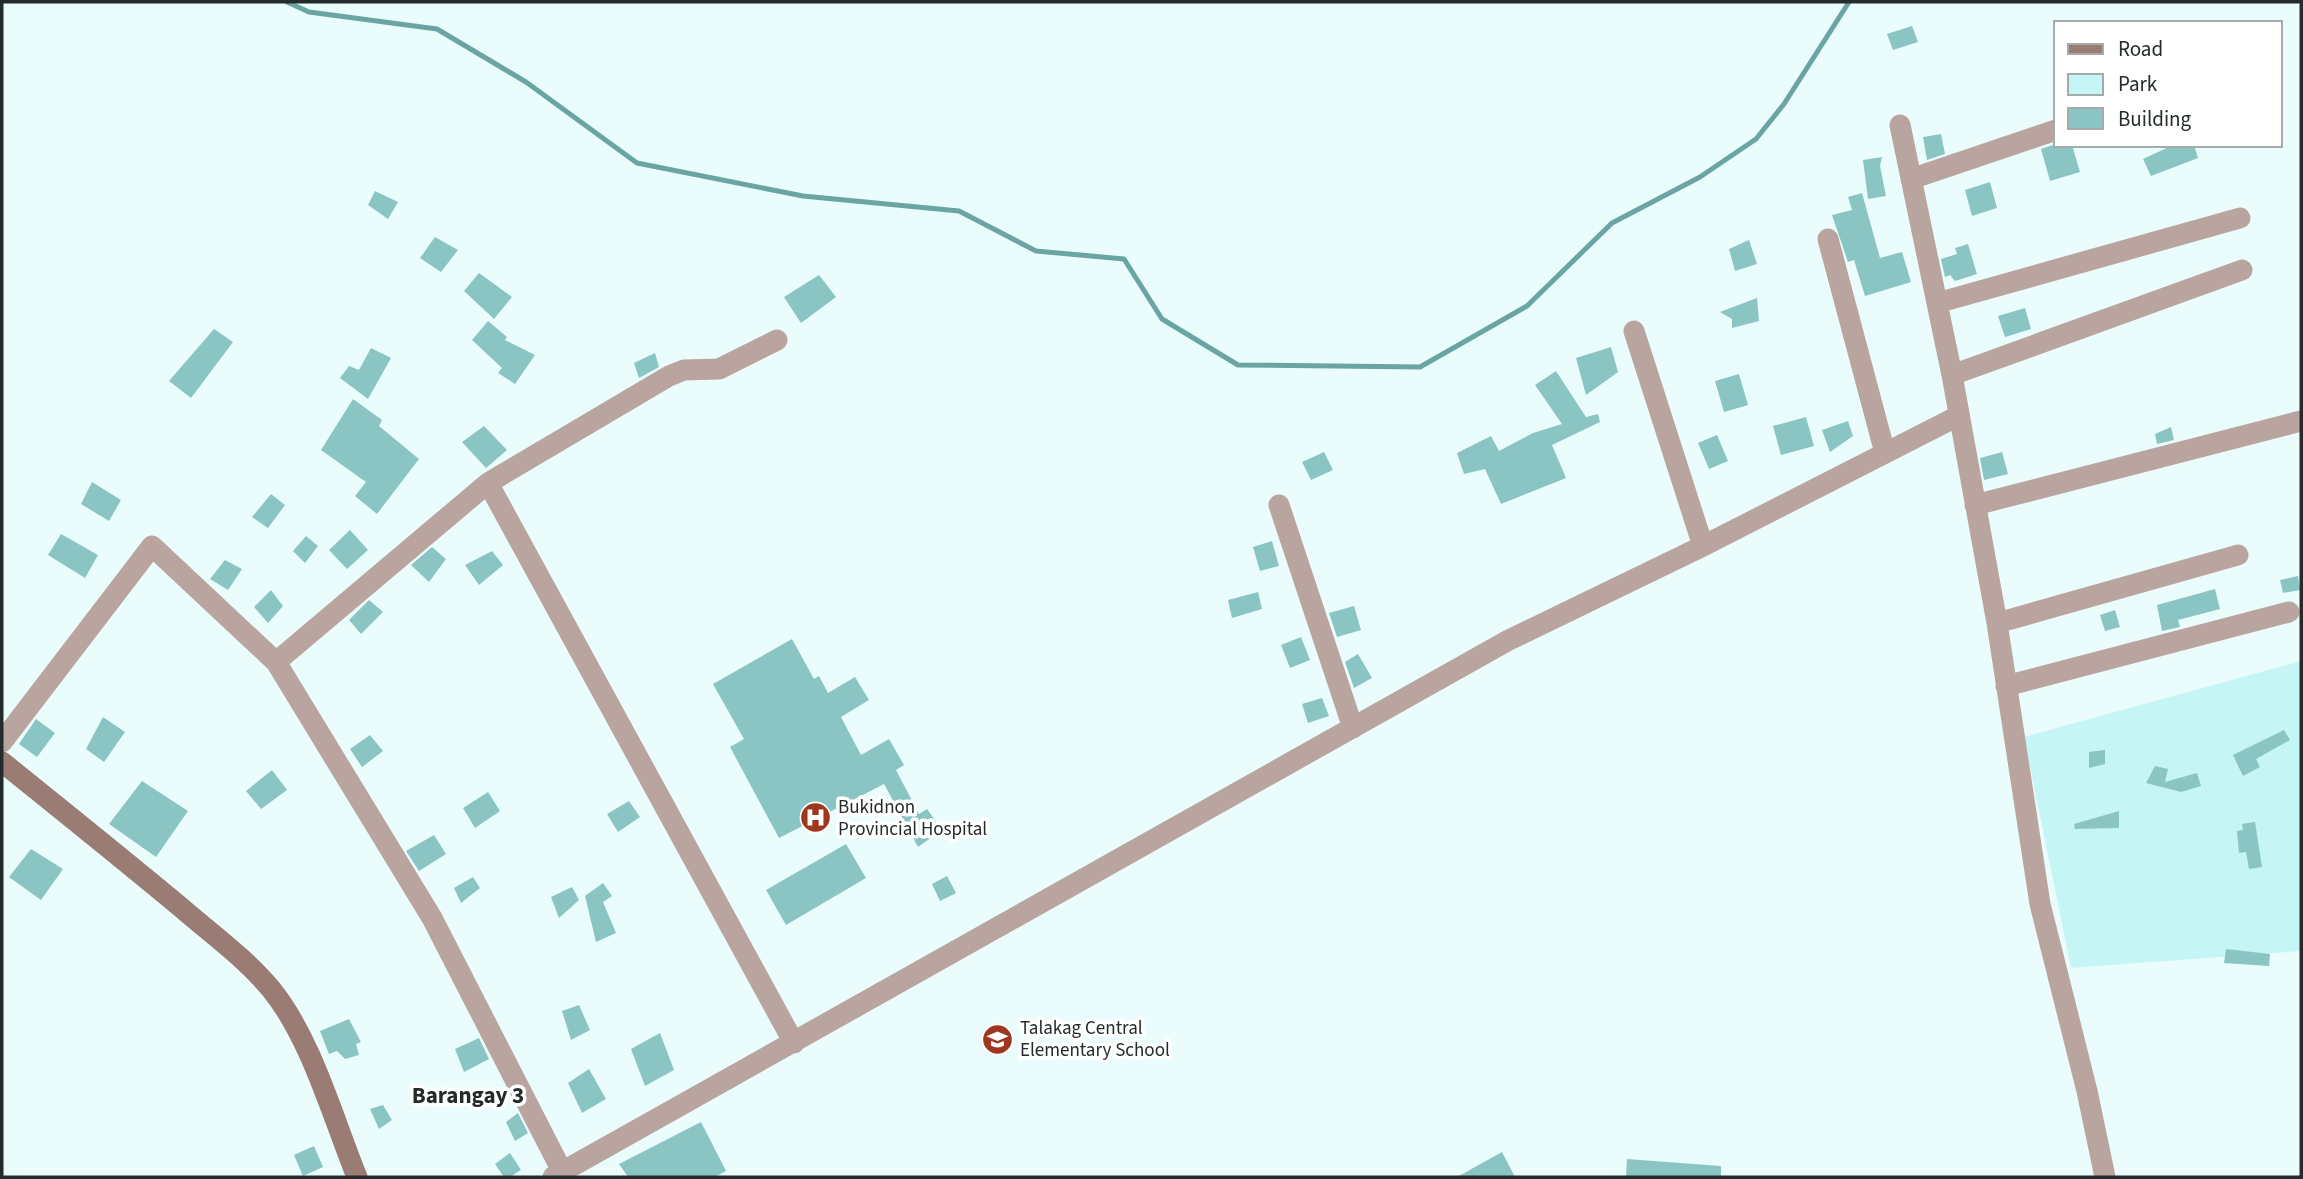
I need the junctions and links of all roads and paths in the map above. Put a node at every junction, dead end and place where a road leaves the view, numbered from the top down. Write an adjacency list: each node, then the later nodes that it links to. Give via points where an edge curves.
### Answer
1 (1900, 125): 3 (street)
2 (2054, 131): 3 (street)
3 (1911, 178): 7 (street)
4 (2241, 218): 7 (street)
5 (1828, 239): 13 (street)
6 (2242, 270): 10 (street)
7 (1937, 303): 10 (street)
8 (1634, 331): 17 (street)
9 (777, 340): 14 (street, via 719,369 684,370 669,376)
10 (1952, 376): 11 (street)
11 (1958, 416): 13 (street); 16 (street)
12 (2301, 421): 16 (street)
13 (1885, 453): 17 (street)
14 (488, 483): 21 (street); 26 (street)
15 (1279, 505): 23 (street)
16 (1975, 505): 20 (street)
17 (1703, 546): 23 (street, via 1507,641)
18 (2238, 555): 20 (street)
19 (2290, 612): 22 (street)
20 (1997, 623): 22 (street)
21 (276, 662): 24 (street, via 152,546); 27 (street, via 432,918)
22 (2006, 686): 29 (street, via 2040,904)
23 (1353, 728): 26 (street)
24 (2, 742)
25 (2, 762): 28 (main road, via 158,888 271,989 308,1056)
26 (794, 1043): 27 (street)
27 (560, 1175)
28 (357, 1177)
29 (2105, 1177)

